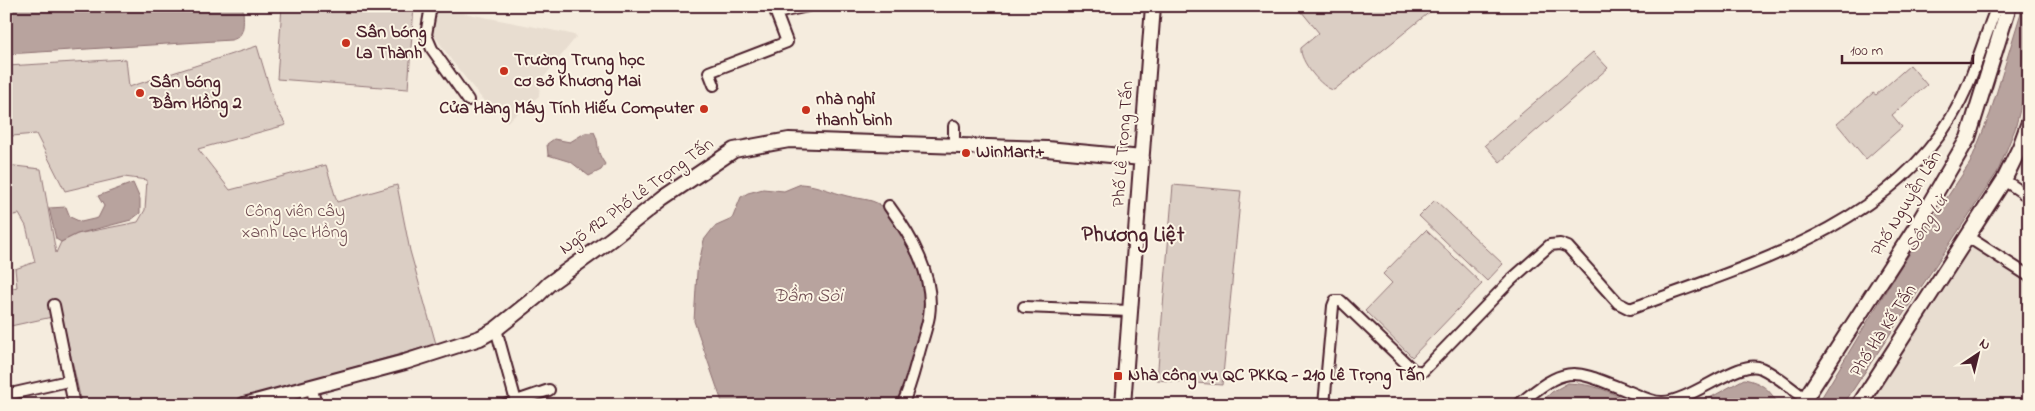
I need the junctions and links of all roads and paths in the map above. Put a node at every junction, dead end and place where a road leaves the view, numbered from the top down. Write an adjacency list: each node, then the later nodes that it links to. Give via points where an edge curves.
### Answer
1 (431, 6): 7 (street, via 426,36)
2 (808, 6): 6 (street, via 776,13 787,42 709,72)
3 (1153, 6): 11 (street, Phố Lê Trọng Tấn)
4 (1997, 6): 33 (street, via 1951,119 1925,154 1872,203 1839,223 1791,247 1630,309 1618,303 1568,248 1560,244 1550,245 1512,279 1422,372 1413,370 1341,301 1336,301)
5 (2009, 6): 25 (street, Phố Nguyễn Lân, via 1968,138 1916,227)
6 (714, 85)
7 (468, 100)
8 (2029, 122): 12 (street, Phố Hà Kế Tấn)
9 (954, 126): 10 (street)
10 (954, 146): 11 (street, Ngõ 192 Phố Lê Trọng Tấn, via 1047,149); 20 (street, Ngõ 192 Phố Lê Trọng Tấn, via 789,140 734,150 699,172 549,284)
11 (1142, 158): 19 (street, Phố Lê Trọng Tấn)
12 (2004, 180): 13 (street); 15 (street, Phố Hà Kế Tấn)
13 (2029, 197)
14 (889, 206): 31 (street, via 918,254 930,297 929,316)
15 (1968, 237): 16 (street); 35 (street, Phố Hà Kế Tấn)
16 (2029, 276)
17 (54, 305): 21 (street)
18 (1024, 307): 19 (street)
19 (1130, 311): 32 (street, Phố Lê Trọng Tấn)
20 (496, 329): 22 (street, Ngõ 192 Phố Lê Trọng Tấn, via 456,347); 26 (street)
21 (68, 381): 24 (street); 27 (street)
22 (310, 386): 28 (street, Ngõ 192 Phố Lê Trọng Tấn); 29 (street)
23 (549, 390): 26 (street)
24 (6, 395)
25 (1803, 401): 34 (street, via 1756,366 1741,369 1669,402 1651,400 1586,375 1559,375)
26 (517, 403): 30 (street)
27 (73, 405)
28 (244, 405)
29 (316, 405)
30 (505, 405)
31 (902, 405)
32 (1123, 405)
33 (1324, 405)
34 (1518, 405)
35 (1859, 405)

